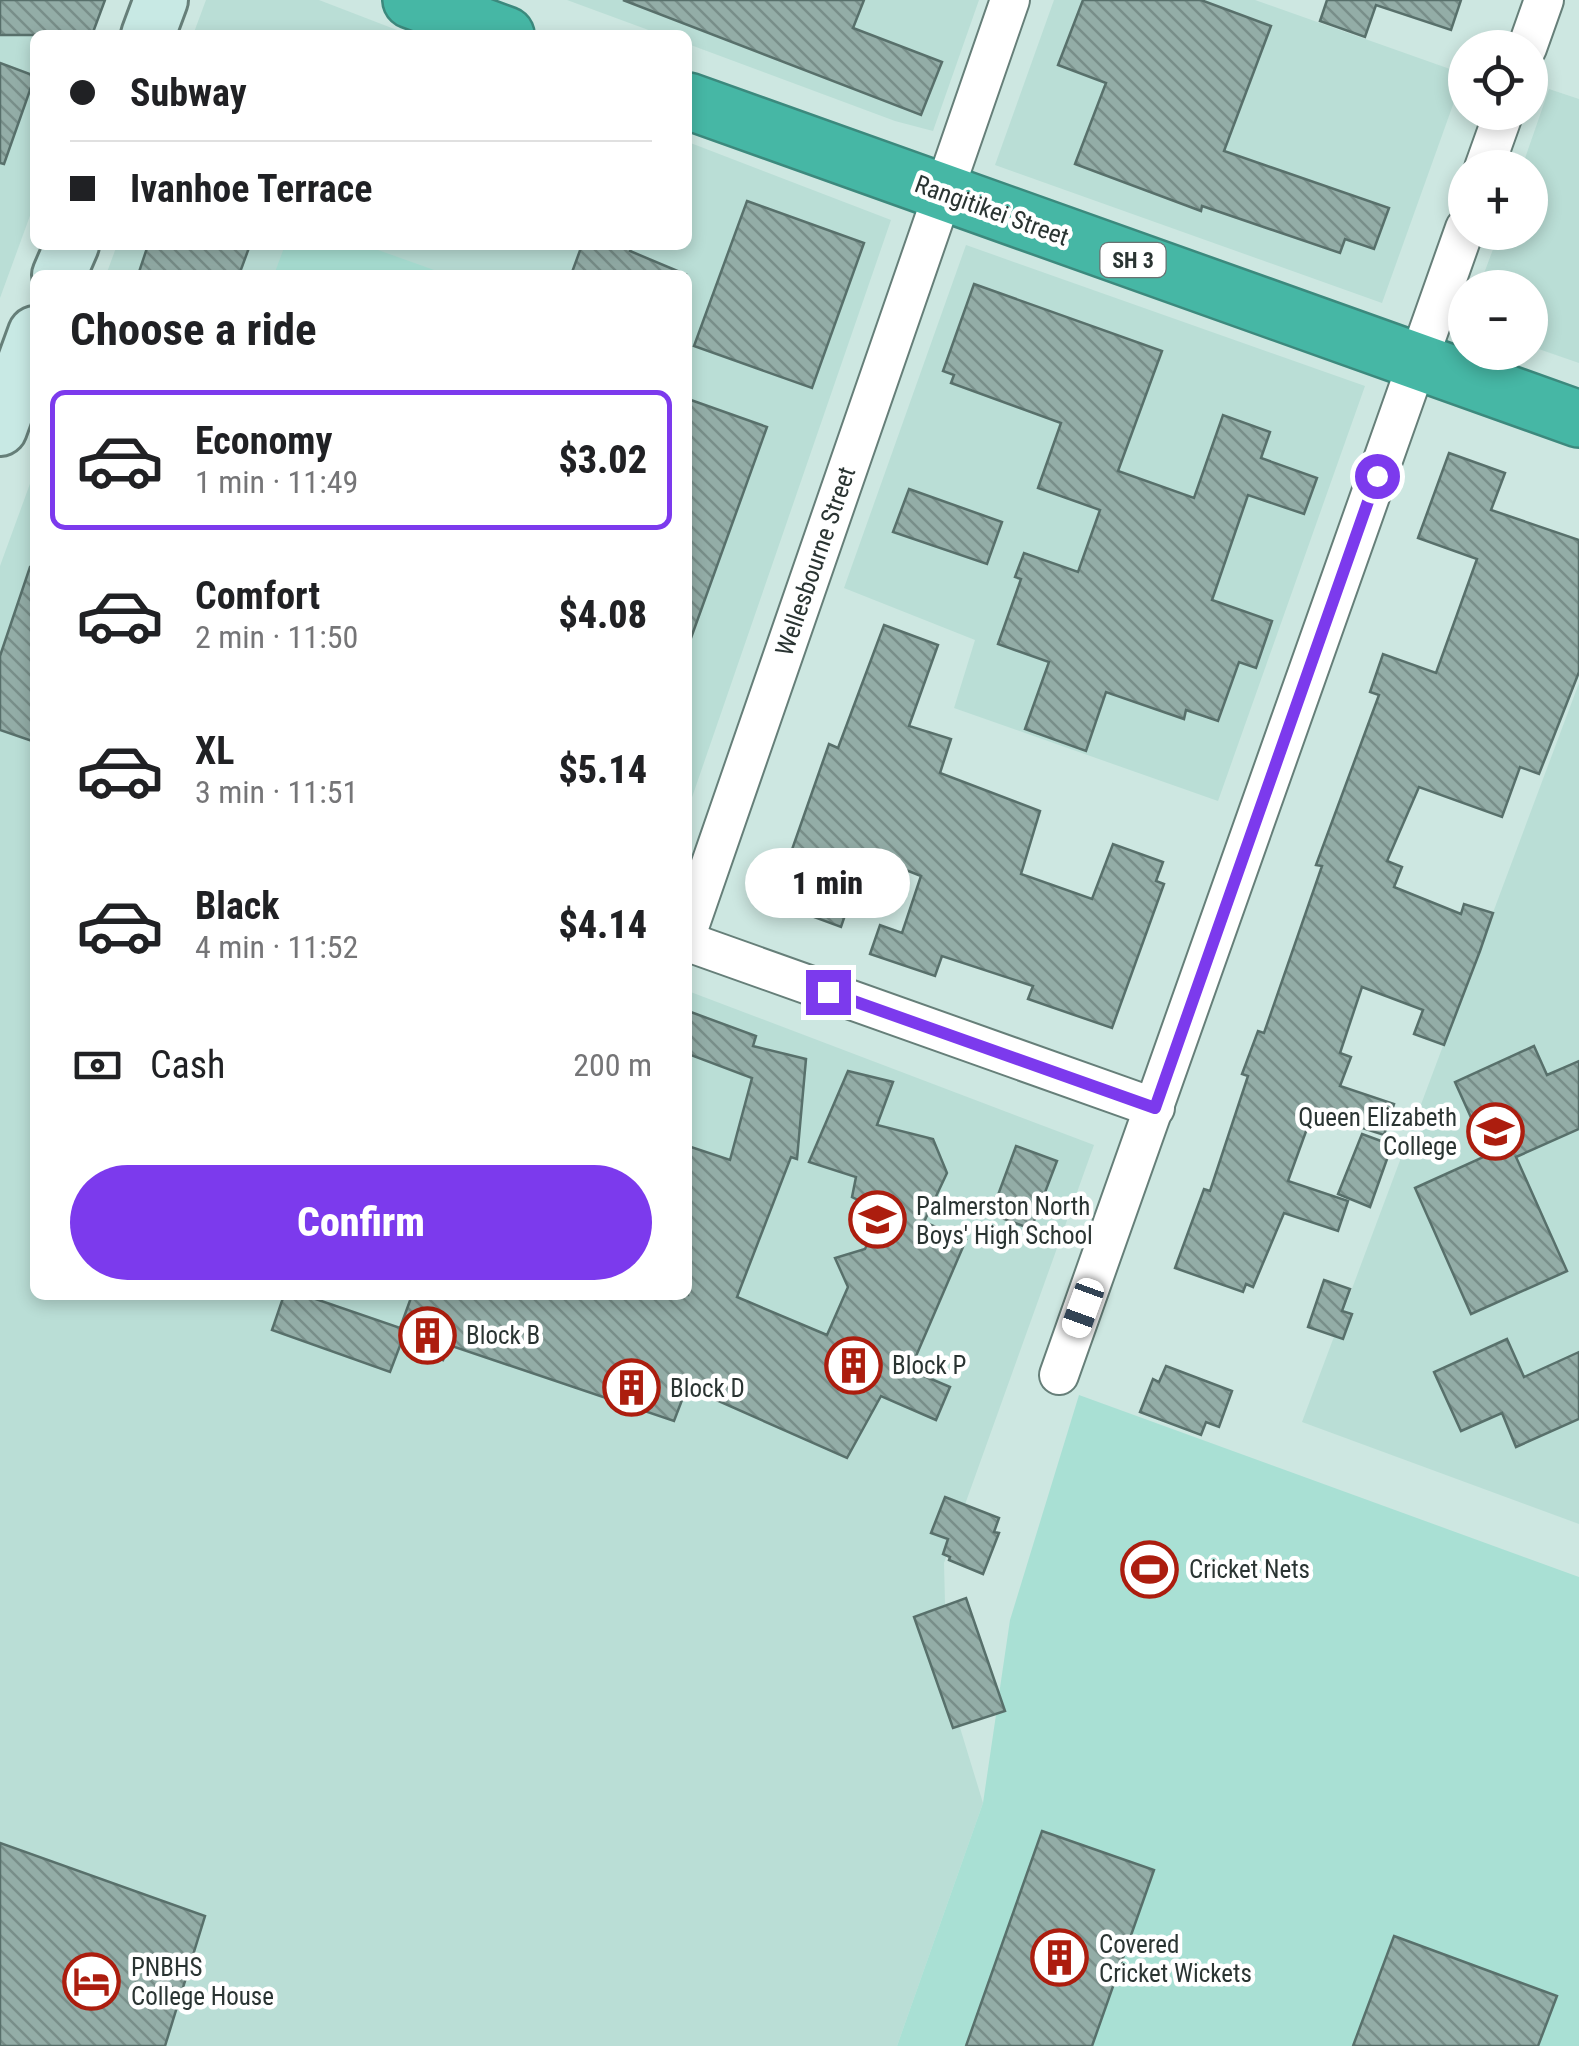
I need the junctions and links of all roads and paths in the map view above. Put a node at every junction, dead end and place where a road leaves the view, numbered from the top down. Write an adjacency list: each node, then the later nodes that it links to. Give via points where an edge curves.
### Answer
1 (161, 0): 5 (main road)
2 (411, 0): 6 (highway)
3 (1010, 0): 9 (street, Wellesbourne Street)
4 (1544, 0): 7 (street)
5 (150, 30)
6 (492, 30)
7 (1533, 30)
8 (692, 102): 9 (highway, Rangitikei Street / SH 3)
9 (943, 192): 12 (highway, Rangitikei Street / SH 3); 15 (street, Wellesbourne Street)
10 (1457, 250): 12 (street)
11 (30, 348): 14 (main road)
12 (1419, 362): 13 (highway, Rangitikei Street / SH 3); 17 (street)
13 (1579, 419)
14 (0, 429)
15 (692, 918)
16 (692, 943): 17 (street)
17 (1155, 1108): 18 (street)
18 (1059, 1376)

